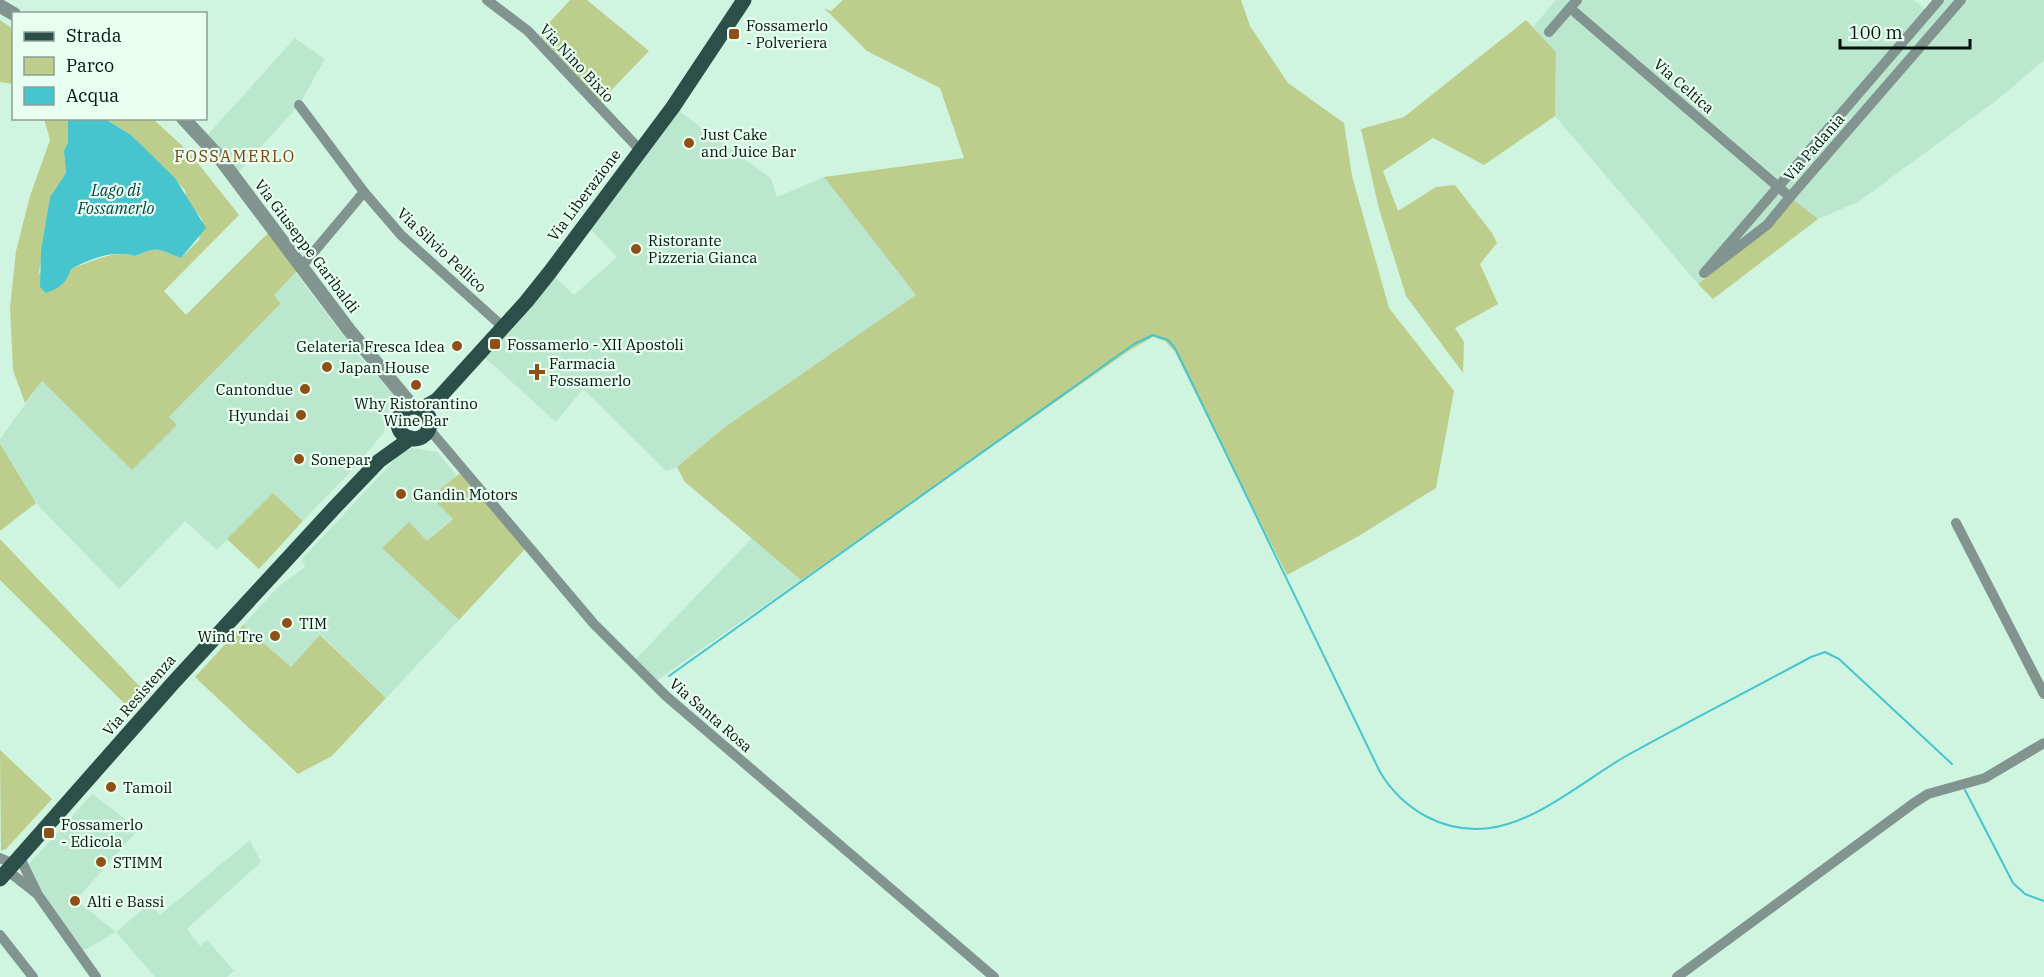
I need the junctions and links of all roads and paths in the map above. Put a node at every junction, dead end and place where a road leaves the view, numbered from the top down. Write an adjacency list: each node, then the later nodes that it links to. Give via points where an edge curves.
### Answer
1 (487, 0): 11 (street, Via Nino Bixio, via 528,31)
2 (744, 0): 11 (main road, Via Liberazione)
3 (1939, 0): 7 (street, Via Padania)
4 (1961, 0): 8 (street, Via Padania)
5 (1574, 4): 6 (street, Via Celtica); 12 (street, Via Celtica)
6 (1549, 32)
7 (1903, 42): 8 (street); 12 (street, Via Padania)
8 (1916, 53): 14 (street, Via Padania)
9 (299, 105): 13 (street, Via Silvio Pellico)
10 (185, 120): 15 (street, Via Giuseppe Garibaldi, via 219,157)
11 (641, 151): 16 (main road, Via Liberazione, via 550,272)
12 (1778, 187): 14 (street, Via Padania); 14 (street, via 1701,275 1767,225)
13 (364, 192): 15 (street); 16 (street, Via Silvio Pellico, via 401,236)
14 (1790, 197)
15 (302, 266): 17 (street, Via Giuseppe Garibaldi)
16 (503, 327): 17 (main road, Via Liberazione)
17 (415, 419): 21 (main road, Via Resistenza); 26 (street, Via Santa Rosa, via 441,443 594,624 666,696)
18 (1956, 523): 19 (street)
19 (2044, 694)
20 (2044, 743): 27 (street, via 1985,778 1928,794)
21 (6, 869): 22 (street); 22 (street)
22 (38, 895): 25 (street)
23 (0, 935): 24 (street)
24 (33, 977)
25 (96, 977)
26 (994, 977)
27 (1677, 977)

